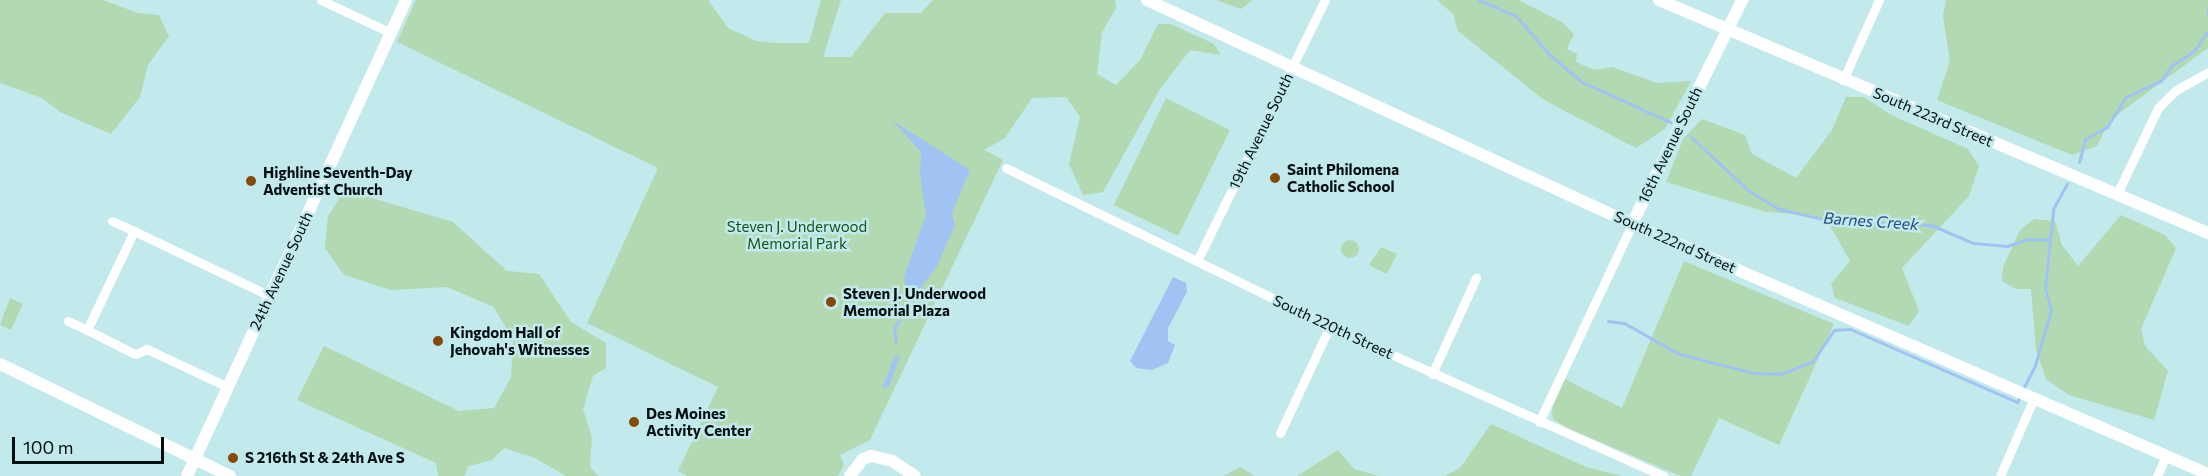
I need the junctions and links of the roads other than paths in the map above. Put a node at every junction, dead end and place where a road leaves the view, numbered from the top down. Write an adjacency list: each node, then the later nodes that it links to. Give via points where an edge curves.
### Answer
1 (321, 0): 9 (street)
2 (406, 0): 9 (street, 24th Avenue South)
3 (1147, 0): 10 (street, South 222nd Street)
4 (1325, 0): 10 (street, 19th Avenue South)
5 (1659, 0): 8 (street, South 223rd Street)
6 (1742, 0): 8 (street, 16th Avenue South)
7 (1879, 0): 12 (street)
8 (1726, 31): 12 (street, South 223rd Street); 16 (street, 16th Avenue South)
9 (391, 33): 21 (street, 24th Avenue South)
10 (1292, 69): 16 (street, South 222nd Street); 19 (street, 19th Avenue South)
11 (2208, 72): 14 (street, via 2176,90 2158,108)
12 (1843, 80): 14 (street, South 223rd Street)
13 (1006, 168): 19 (street, South 220th Street)
14 (2117, 194): 18 (street, South 223rd Street)
15 (112, 221): 17 (street)
16 (1632, 224): 28 (street, South 222nd Street); 29 (street, 16th Avenue South)
17 (134, 231): 21 (street); 24 (street)
18 (2208, 233)
19 (1197, 261): 23 (street, South 220th Street)
20 (1476, 278): 26 (street)
21 (270, 296): 27 (street, 24th Avenue South)
22 (68, 321): 24 (street)
23 (1330, 326): 26 (street, South 220th Street); 30 (street)
24 (87, 330): 27 (street, via 135,354 147,350)
25 (0, 364): 32 (street)
26 (1432, 374): 29 (street, South 220th Street)
27 (228, 387): 32 (street, 24th Avenue South)
28 (2033, 400): 31 (street, South 222nd Street); 39 (street)
29 (1539, 422): 38 (street, South 220th Street)
30 (1280, 433)
31 (2166, 456): 33 (street, South 222nd Street); 40 (street)
32 (195, 460): 34 (street, 24th Avenue South); 35 (street)
33 (2208, 474)
34 (187, 476)
35 (230, 476)
36 (850, 476): 37 (street, via 863,459 880,457)
37 (915, 476)
38 (1664, 476)
39 (2000, 476)
40 (2157, 476)

